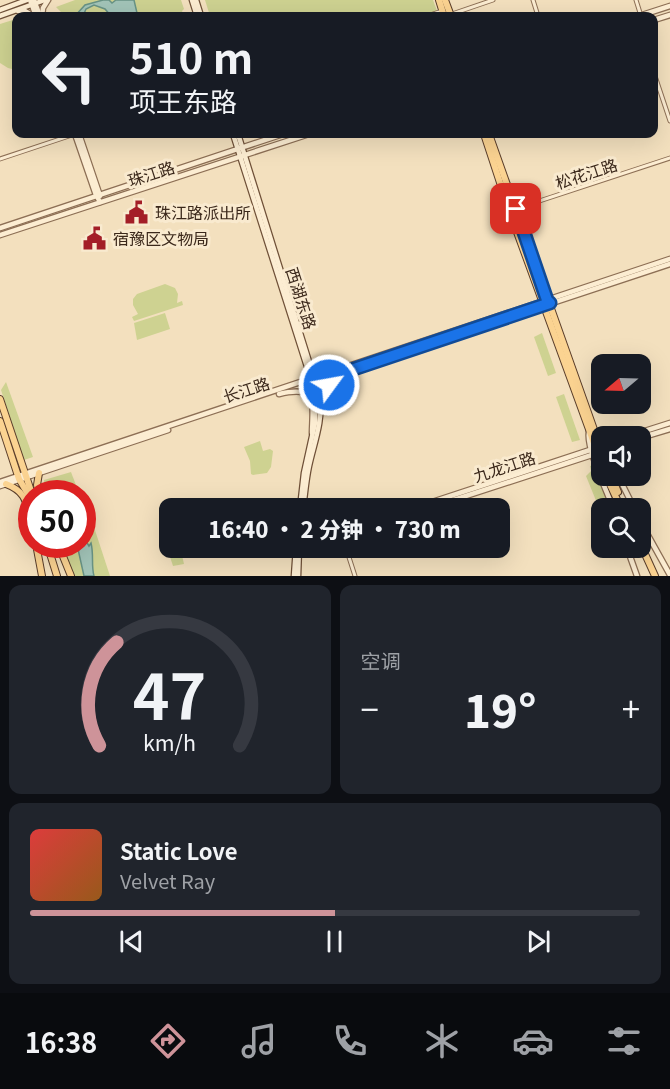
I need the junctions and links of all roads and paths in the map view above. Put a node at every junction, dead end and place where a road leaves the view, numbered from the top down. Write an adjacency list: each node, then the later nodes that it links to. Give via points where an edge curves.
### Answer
1 (20, 0): 5 (street)
2 (47, 0): 4 (street)
3 (493, 0): 11 (street)
4 (32, 2): 5 (street); 13 (street)
5 (12, 6): 7 (street)
6 (670, 6): 12 (street)
7 (0, 10)
8 (12, 12): 13 (street)
9 (14, 12): 10 (street)
10 (28, 12)
11 (456, 12)
12 (652, 12)
13 (6, 14): 14 (street)
14 (0, 16)
15 (658, 85): 16 (street)
16 (670, 121)
17 (65, 138): 26 (street)
18 (78, 138): 28 (street)
19 (237, 138): 24 (street, 西湖东路)
20 (271, 138): 24 (street, 珠江路)
21 (296, 138): 25 (street, 珠江路)
22 (486, 138): 33 (main road)
23 (490, 138): 33 (main road)
24 (240, 148): 25 (street, 西湖东路); 29 (street, 珠江路)
25 (243, 155): 32 (street, 珠江路); 40 (street, 西湖东路)
26 (0, 159)
27 (669, 161): 33 (street, 松花江路)
28 (88, 165): 29 (street, via 101,186); 30 (street); 31 (street, via 90,188)
29 (119, 188): 30 (street, 珠江路)
30 (98, 195): 31 (street, 珠江路); 32 (street)
31 (81, 200): 34 (street, 珠江路)
32 (100, 202): 35 (street, 珠江路)
33 (513, 211): 38 (main road)
34 (0, 228)
35 (0, 235)
36 (670, 259): 38 (street, 长江路)
37 (670, 264): 38 (street, 长江路)
38 (546, 302): 39 (street, 长江路); 40 (street, 长江路); 45 (main road)
39 (348, 371): 40 (street, 长江路); 49 (street, via 329,385)
40 (314, 380): 41 (street, 长江路); 49 (street, 西湖东路, via 321,404); 50 (street, 西湖东路, via 317,407); 54 (street, 长江路)
41 (279, 394): 50 (street, via 299,390 310,398); 53 (street, 长江路)
42 (0, 399): 54 (main road)
43 (0, 421): 54 (main road)
44 (670, 423): 46 (street)
45 (591, 429)
46 (651, 429)
47 (670, 429): 48 (street)
48 (651, 435)
49 (317, 437): 63 (street, 西湖东路)
50 (311, 444): 62 (street, 西湖东路)
51 (591, 452): 64 (street, 九龙江路)
52 (591, 452): 65 (street, 九龙江路)
53 (39, 473): 54 (street, 长江路); 59 (main road)
54 (22, 476): 55 (street); 56 (main road); 57 (main road); 58 (street); 60 (street, 长江路)
55 (22, 480)
56 (23, 480)
57 (24, 480)
58 (32, 480)
59 (38, 480)
60 (2, 484): 61 (main road)
61 (18, 489)
62 (303, 498)
63 (304, 498)
64 (446, 498)
65 (458, 498)
66 (651, 541): 75 (street)
67 (39, 558): 76 (main road)
68 (49, 558): 77 (main road)
69 (64, 558): 78 (main road)
70 (297, 558): 79 (street)
71 (349, 558): 80 (street)
72 (631, 558): 81 (street)
73 (644, 558): 82 (main road)
74 (646, 558): 82 (main road)
75 (670, 575)
76 (42, 576)
77 (55, 576)
78 (71, 576)
79 (296, 576)
80 (355, 576)
81 (637, 576)
82 (653, 576)

